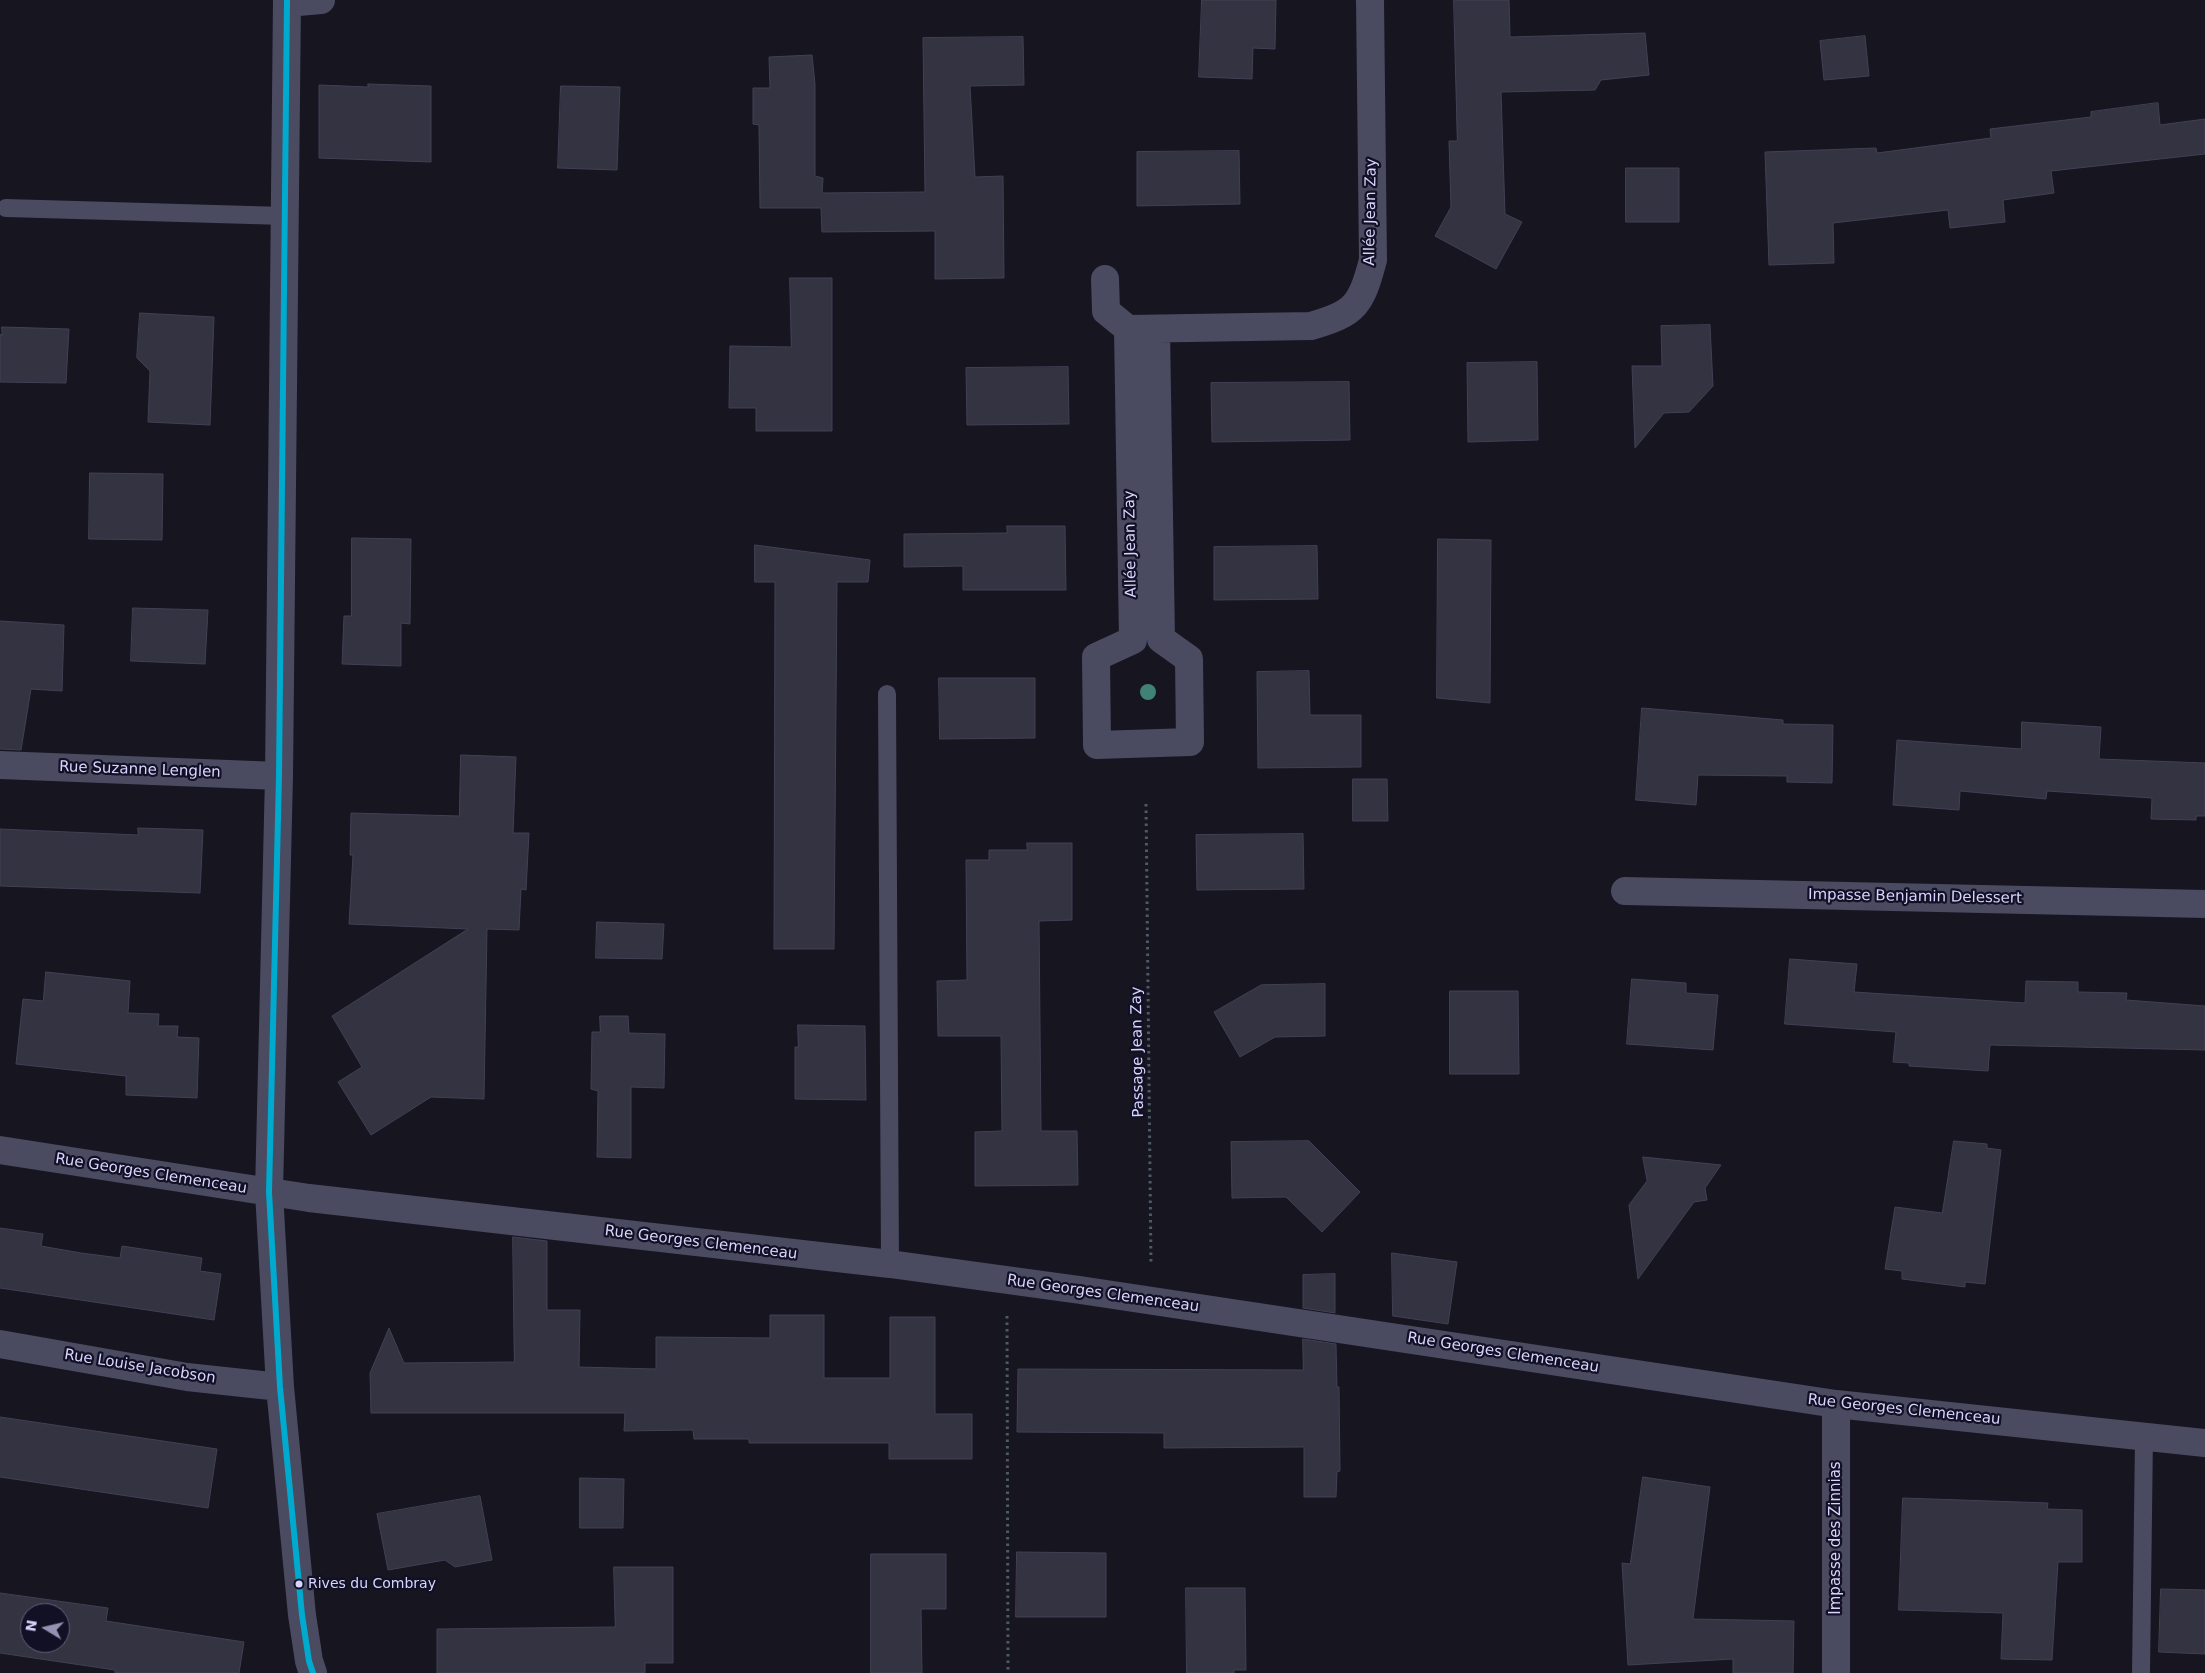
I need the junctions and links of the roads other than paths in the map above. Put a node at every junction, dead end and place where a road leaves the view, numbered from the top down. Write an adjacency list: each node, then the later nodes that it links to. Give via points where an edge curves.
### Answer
1 (321, 0): 3 (street)
2 (1370, 0): 8 (street, Allée Jean Zay, via 1373,260 1366,286 1354,307 1337,319 1311,326)
3 (287, 2): 5 (street)
4 (6, 208): 5 (lane)
5 (285, 216): 15 (street)
6 (1105, 279): 7 (street, via 1106,311)
7 (1128, 329): 8 (street, Allée Jean Zay); 10 (street, Allée Jean Zay)
8 (1156, 330): 9 (street, Allée Jean Zay)
9 (1158, 480): 10 (street); 11 (street, Allée Jean Zay)
10 (1130, 482): 12 (street, Allée Jean Zay)
11 (1161, 639): 12 (street); 12 (street, via 1189,659 1190,742 1097,745 1096,657)
12 (1133, 640)
13 (887, 694): 20 (lane)
14 (0, 765): 15 (street, Rue Suzanne Lenglen)
15 (279, 776): 19 (street)
16 (1625, 891): 17 (street, Impasse Benjamin Delessert)
17 (2205, 904)
18 (0, 1150): 19 (street, Rue Georges Clemenceau)
19 (269, 1192): 20 (street, Rue Georges Clemenceau); 22 (street)
20 (890, 1264): 23 (street, Rue Georges Clemenceau, via 1152,1300)
21 (0, 1344): 22 (street, Rue Louise Jacobson, via 187,1377)
22 (280, 1387): 26 (street, via 302,1615)
23 (1836, 1404): 24 (street, Rue Georges Clemenceau); 27 (street, Impasse des Zinnias)
24 (2144, 1436): 25 (street, Rue Georges Clemenceau); 28 (lane)
25 (2205, 1443)
26 (314, 1673)
27 (1836, 1673)
28 (2141, 1673)

